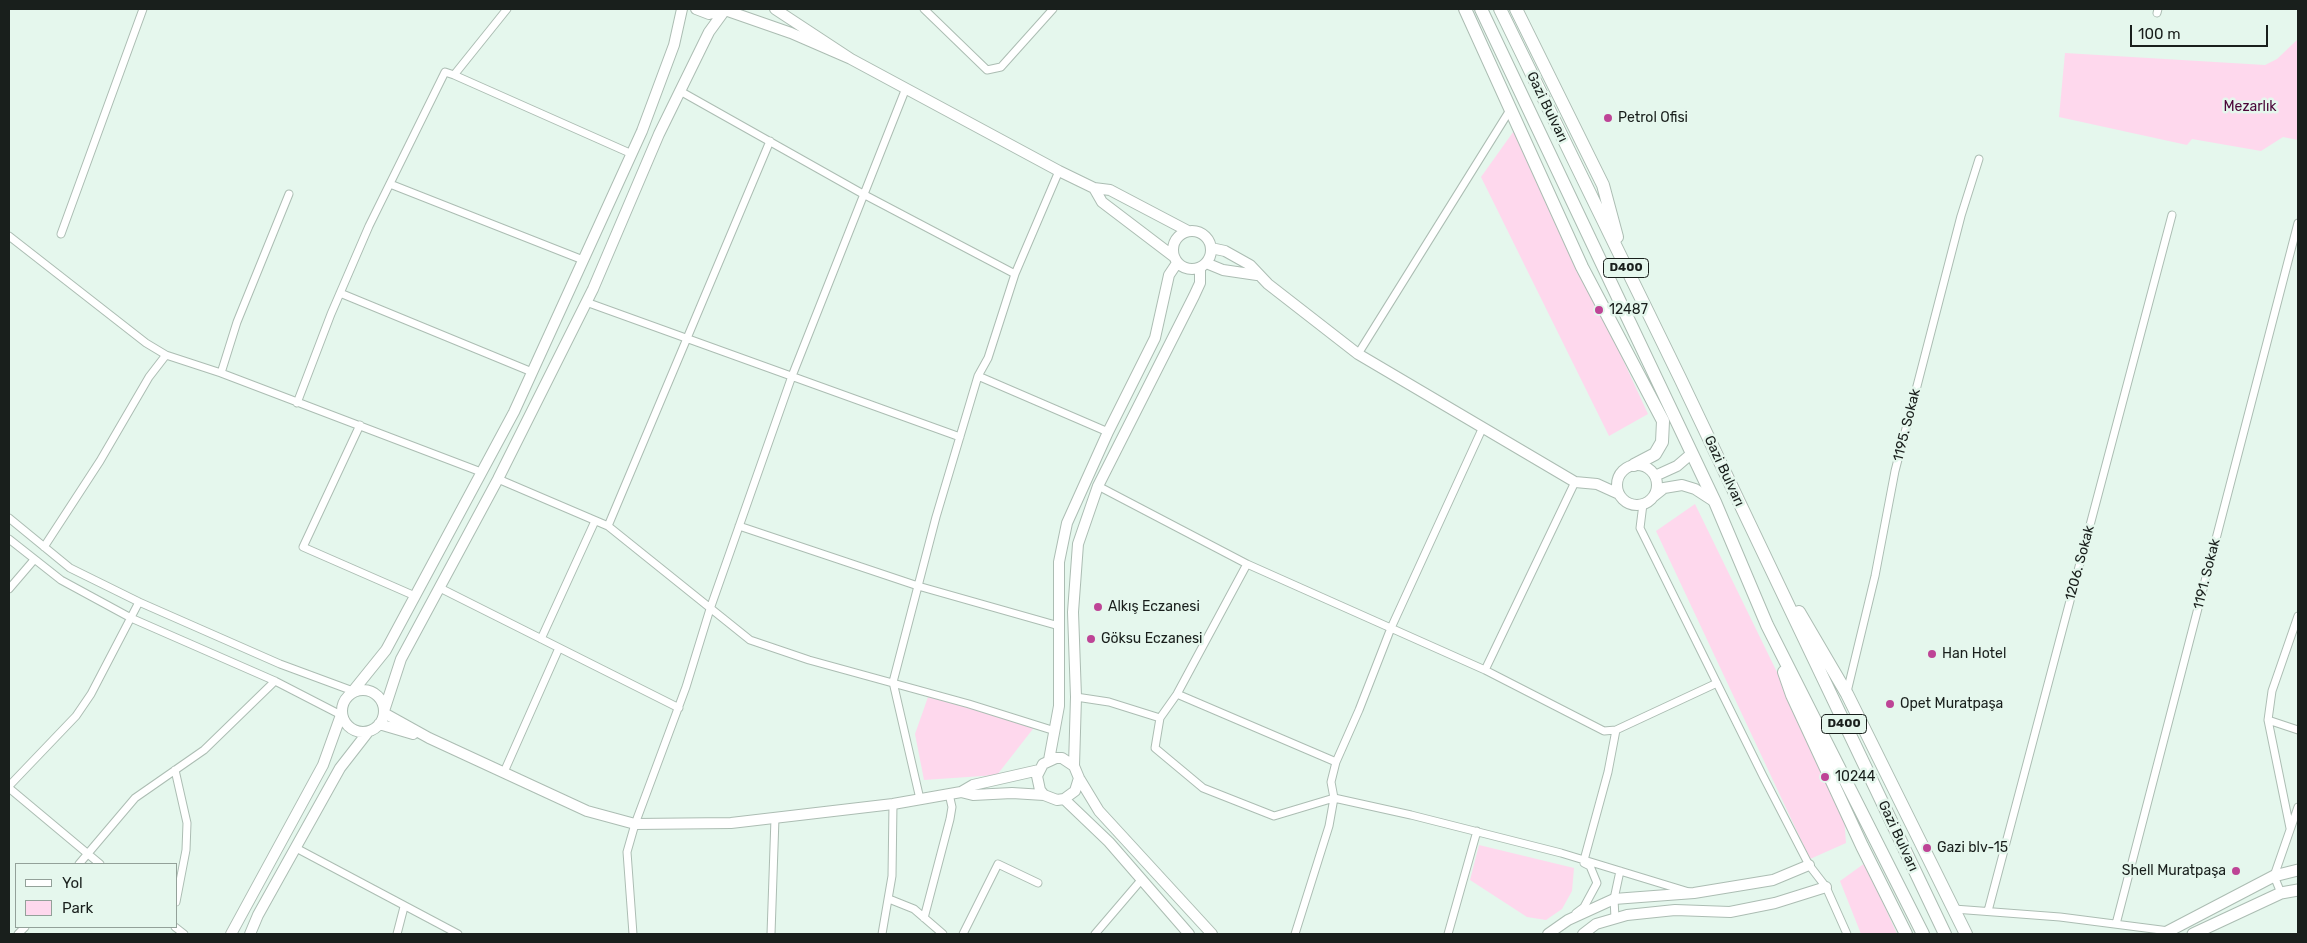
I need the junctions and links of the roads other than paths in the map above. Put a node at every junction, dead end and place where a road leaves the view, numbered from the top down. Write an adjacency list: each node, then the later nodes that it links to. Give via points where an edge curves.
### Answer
1 (142, 9): 29 (street)
2 (507, 9): 14 (street)
3 (682, 9): 19 (street, via 674,44)
4 (696, 9): 5 (street, via 709,14)
5 (726, 9): 13 (street); 16 (street, via 709,32)
6 (775, 9): 13 (street)
7 (924, 9): 8 (street, via 988,70 1001,67)
8 (1053, 9)
9 (1464, 9): 17 (highway)
10 (1480, 9): 52 (highway, Gazi Bulvarı / D400)
11 (1500, 9): 35 (highway, Gazi Bulvarı / D400)
12 (1516, 9): 35 (highway, via 1603,185)
13 (850, 59): 15 (street)
14 (454, 75): 19 (street); 22 (street, via 445,72)
15 (906, 88): 21 (street); 25 (street)
16 (680, 91): 18 (street); 39 (street)
17 (1510, 110): 41 (street); 53 (highway, via 1582,267 1663,421 1662,442 1655,454)
18 (770, 141): 25 (street); 40 (street)
19 (632, 154): 33 (street)
20 (1979, 159): 92 (street, 1195. Sokak, via 1960,216 1902,443)
21 (1059, 171): 23 (street); 36 (street)
22 (390, 184): 33 (street); 38 (street)
23 (1094, 188): 28 (street, via 1110,190); 32 (street, via 1102,202)
24 (289, 194): 44 (street, via 237,322)
25 (863, 194): 36 (street); 45 (street)
26 (2172, 215): 146 (street, 1206. Sokak)
27 (2298, 224): 150 (street, 1191. Sokak)
28 (1188, 231): 31 (street, via 1204,234); 32 (street, via 1175,240 1172,248)
29 (60, 234)
30 (9, 236): 42 (street, via 146,343)
31 (1211, 248): 34 (street); 37 (street, via 1226,251 1250,265)
32 (1175, 259): 34 (street, via 1192,269); 50 (street, via 1155,338)
33 (583, 260): 43 (street)
34 (1203, 265): 37 (street); 59 (street, via 1194,296)
35 (1625, 266): 68 (highway, Gazi Bulvarı / D400)
36 (1015, 274): 46 (street, via 988,358)
37 (1257, 275): 41 (street)
38 (340, 293): 43 (street); 47 (street)
39 (586, 302): 40 (street); 56 (street)
40 (686, 338): 45 (street); 66 (street)
41 (1358, 354): 49 (street)
42 (166, 355): 44 (street); 70 (street, via 149,377)
43 (532, 372): 54 (street)
44 (221, 373): 47 (street)
45 (792, 376): 51 (street); 67 (street)
46 (978, 376): 50 (street); 51 (street)
47 (297, 403): 48 (street)
48 (360, 425): 54 (street); 76 (street, via 303,547)
49 (1483, 427): 57 (street); 83 (street)
50 (1108, 432): 82 (street, via 1067,524 1059,562)
51 (960, 437): 73 (street)
52 (1691, 454): 55 (street, via 1677,466); 62 (highway, Gazi Bulvarı / D400)
53 (1629, 468): 55 (street, via 1646,467); 58 (street, via 1608,482); 60 (street, via 1617,481)
54 (481, 472): 76 (street)
55 (1655, 476): 61 (street)
56 (498, 479): 65 (street); 74 (street)
57 (1575, 482): 58 (street); 86 (street)
58 (1596, 484): 60 (street)
59 (1098, 486): 72 (street); 93 (street, via 1075,562)
60 (1619, 494): 63 (street, via 1629,503)
61 (1654, 496): 62 (street, via 1664,488 1682,485); 63 (street)
62 (1715, 502): 81 (highway, Gazi Bulvarı / D400)
63 (1643, 504): 89 (street, via 1640,528)
64 (9, 518): 70 (street)
65 (595, 521): 66 (street); 84 (street)
66 (608, 526): 78 (street)
67 (739, 526): 73 (street); 78 (street)
68 (1751, 527): 92 (highway); 171 (highway, Gazi Bulvarı / D400)
69 (9, 539): 71 (street)
70 (44, 547): 77 (street, via 70,568)
71 (34, 561): 75 (street); 80 (street, via 61,580)
72 (1247, 564): 83 (street); 91 (street)
73 (918, 586): 82 (street); 88 (street)
74 (440, 588): 84 (street); 95 (street, via 401,659)
75 (9, 589)
76 (415, 596): 90 (street, via 386,650)
77 (139, 602): 80 (street); 90 (street, via 280,664)
78 (710, 609): 88 (street, via 750,640 809,660); 94 (street)
79 (2298, 616): 98 (street, via 2272,691)
80 (132, 618): 87 (street); 112 (street, via 76,716)
81 (1767, 625): 151 (highway, Gazi Bulvarı / D400); 170 (highway, via 1792,695)
82 (1059, 626): 102 (street, via 1059,706)
83 (1391, 628): 86 (street); 106 (street)
84 (541, 639): 85 (street)
85 (560, 648): 94 (street); 110 (street)
86 (1486, 670): 100 (street, via 1604,732)
87 (275, 681): 96 (street); 108 (street, via 204,750)
88 (893, 682): 102 (street); 117 (street)
89 (1717, 683): 100 (street); 131 (street)
90 (353, 691): 95 (street, via 367,689 374,692 383,704); 96 (street, via 343,701)
91 (1178, 694): 97 (street); 106 (street)
92 (1847, 694): 145 (highway)
93 (1076, 697): 97 (street, via 1110,702); 107 (street)
94 (678, 708): 122 (street)
95 (384, 712): 99 (street); 104 (street)
96 (341, 715): 103 (street, via 348,727); 153 (street, via 323,765)
97 (1160, 718): 116 (street, via 1155,748 1203,788 1274,816)
98 (2268, 720): 101 (street); 123 (street)
99 (379, 724): 103 (street); 104 (street)
100 (1616, 730): 128 (street)
101 (2298, 730)
102 (1055, 731): 105 (street)
103 (368, 732): 125 (street, via 340,768)
104 (429, 738): 110 (street)
105 (1049, 760): 107 (street, via 1062,758); 109 (street)
106 (1336, 762): 116 (street, via 1331,782)
107 (1074, 766): 111 (street)
108 (175, 770): 126 (street, via 135,798); 139 (street, via 187,823 186,850)
109 (1039, 770): 113 (street, via 973,785); 115 (street, via 1038,783)
110 (504, 772): 122 (street, via 588,810)
111 (1079, 778): 118 (street, via 1075,792); 164 (street, via 1099,811)
112 (9, 787): 126 (street)
113 (961, 792): 114 (street); 115 (street, via 973,795)
114 (950, 794): 117 (street); 147 (street, via 950,819)
115 (1044, 795): 118 (street)
116 (1334, 798): 124 (street); 165 (street, via 1329,826)
117 (920, 799): 119 (street)
118 (1064, 799): 135 (street)
119 (893, 804): 121 (street); 142 (street)
120 (2298, 807): 123 (street)
121 (775, 818): 122 (street, via 731,823); 158 (street)
122 (636, 824): 157 (street, via 627,852)
123 (2290, 828): 134 (street)
124 (1477, 831): 127 (street); 166 (street)
125 (296, 848): 144 (street); 154 (street)
126 (88, 854): 129 (street); 130 (street)
127 (1573, 856): 128 (street); 149 (street, via 1590,866 1596,883 1584,907)
128 (1584, 860): 133 (street)
129 (80, 863)
130 (99, 863)
131 (1809, 865): 137 (street); 140 (street, via 1773,880)
132 (2298, 870): 134 (main road)
133 (1620, 871): 140 (street); 143 (street)
134 (2274, 876): 141 (street); 152 (main road)
135 (1142, 879): 162 (street); 163 (street)
136 (1038, 883): 161 (street, via 998,864)
137 (1826, 887): 148 (street, via 1775,903 1730,912 1675,910); 169 (street)
138 (2298, 890): 141 (main road)
139 (178, 892)
140 (1694, 893): 143 (street)
141 (2281, 893): 173 (main road)
142 (889, 899): 147 (street, via 914,909); 159 (street)
143 (1614, 899): 148 (street); 149 (street)
144 (404, 907): 155 (street); 156 (street)
145 (1953, 909): 146 (street); 172 (highway)
146 (1988, 911): 150 (street)
147 (924, 918): 160 (street)
148 (1615, 918): 168 (street, via 1596,924)
149 (1568, 920): 167 (street)
150 (2116, 924): 152 (street)
151 (1922, 931)
152 (2166, 933)
153 (231, 934)
154 (250, 934)
155 (398, 934)
156 (458, 934)
157 (633, 934)
158 (771, 934)
159 (882, 934)
160 (943, 934)
161 (963, 934)
162 (1095, 934)
163 (1189, 934)
164 (1212, 934)
165 (1295, 934)
166 (1448, 934)
167 (1548, 934)
168 (1583, 934)
169 (1847, 934)
170 (1906, 934)
171 (1945, 934)
172 (1966, 934)
173 (2193, 934)

